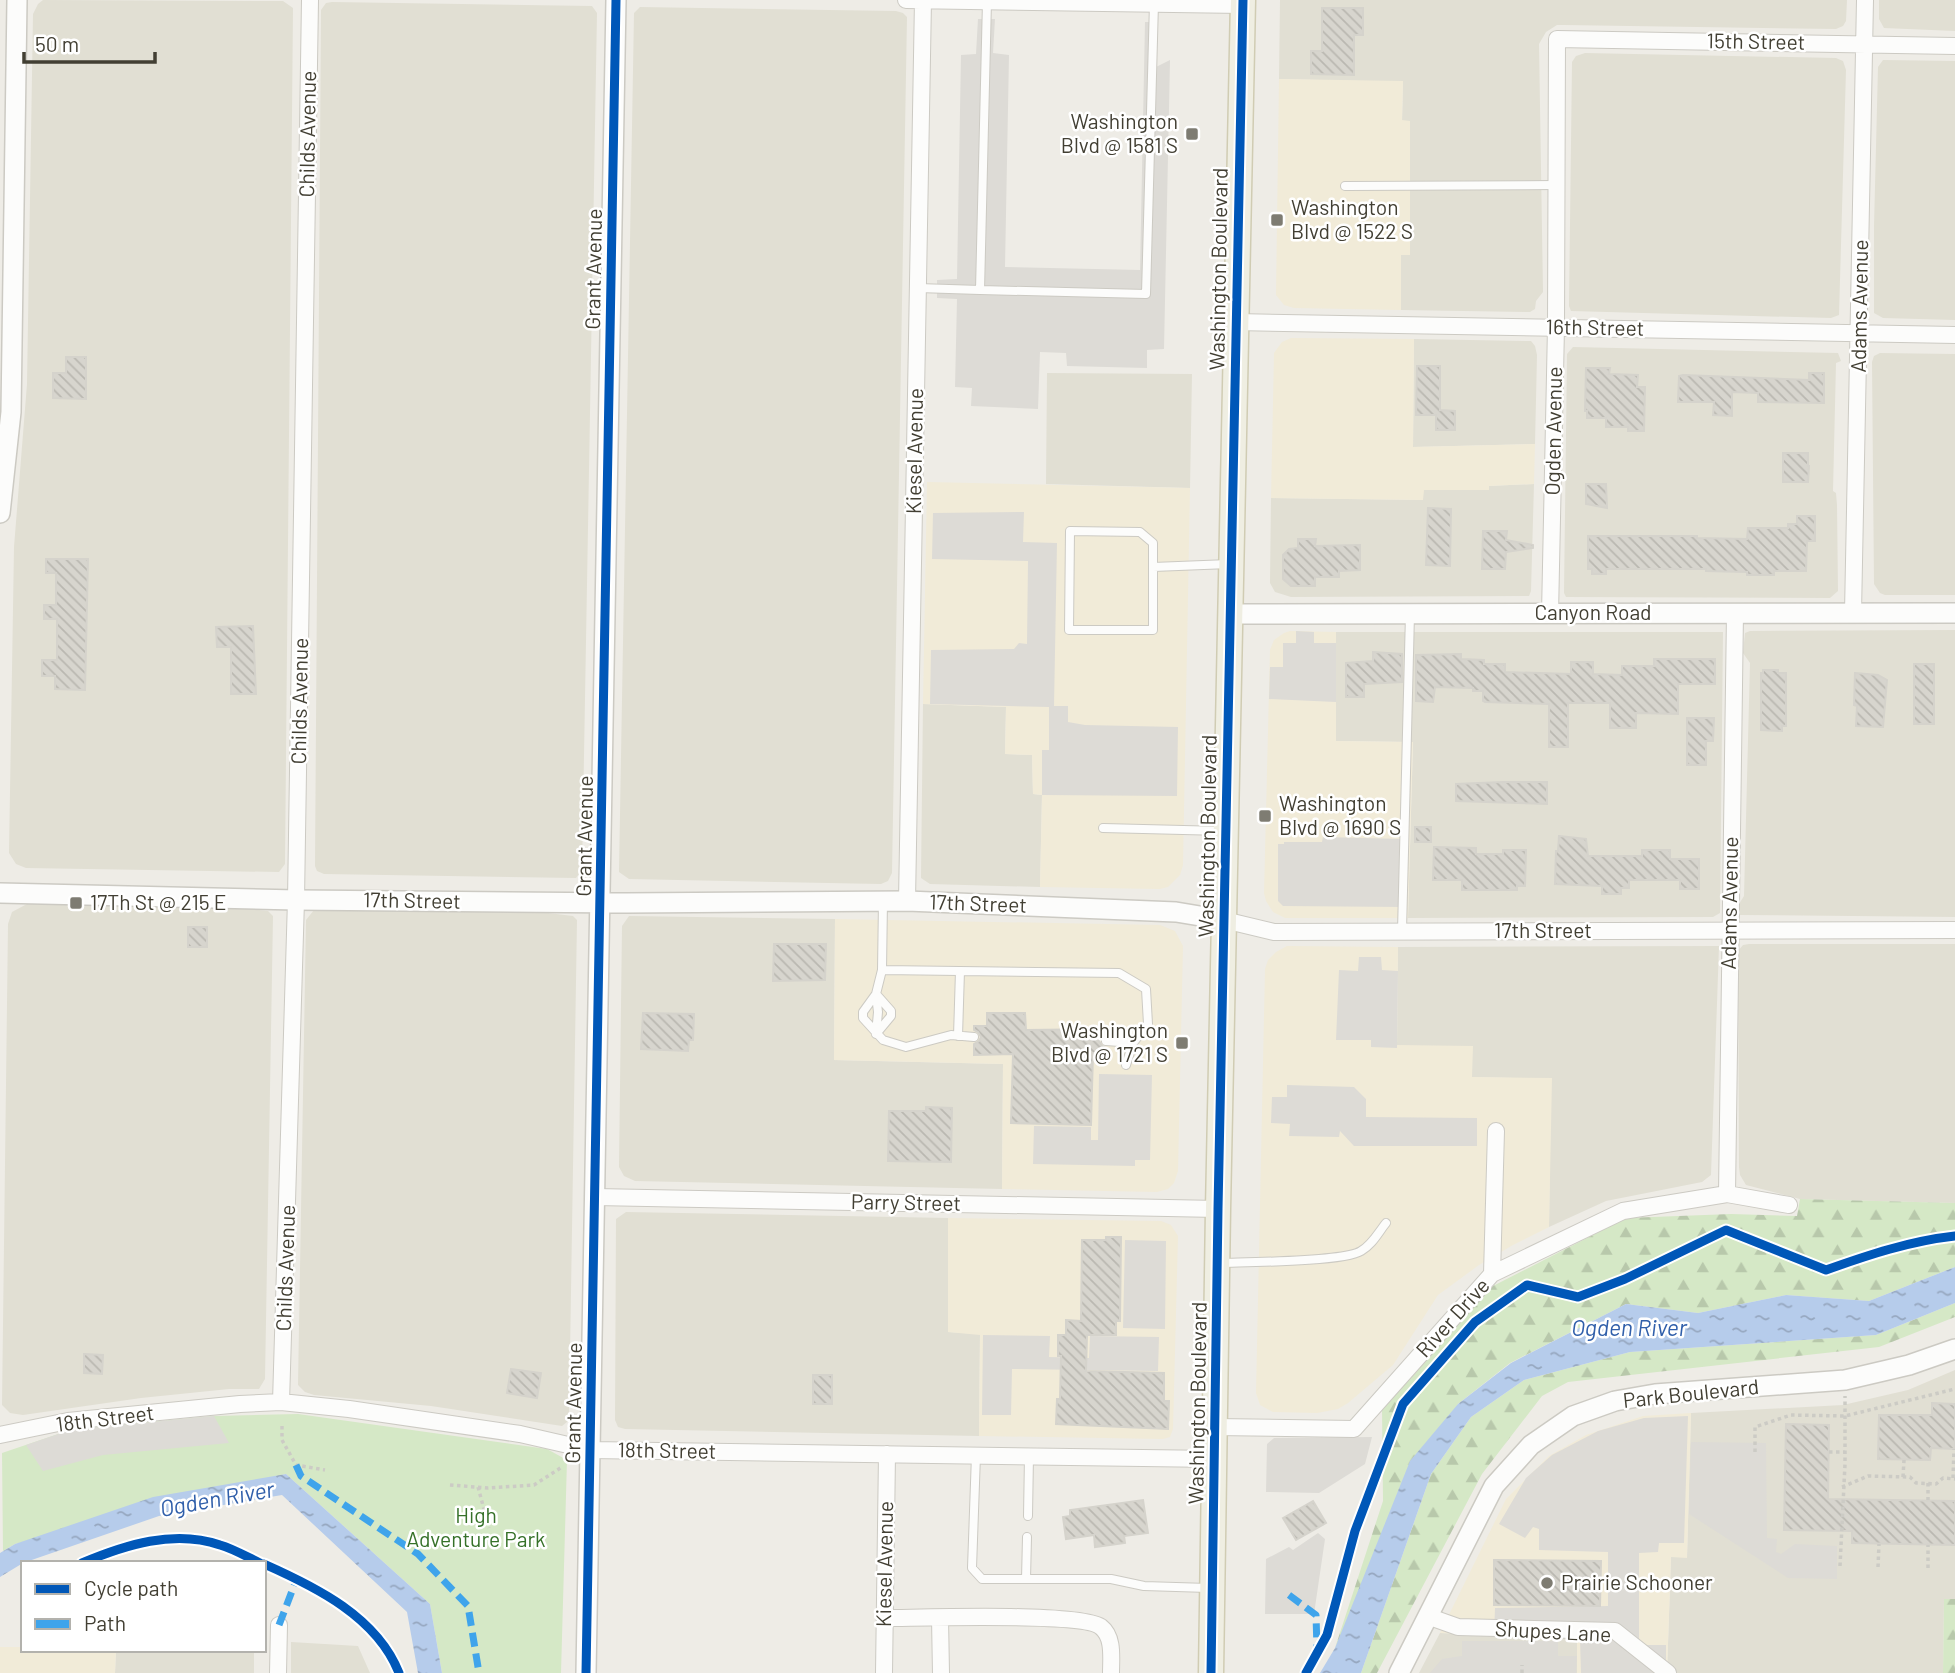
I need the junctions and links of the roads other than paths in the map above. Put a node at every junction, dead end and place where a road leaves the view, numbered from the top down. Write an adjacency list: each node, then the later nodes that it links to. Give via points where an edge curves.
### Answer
1 (17, 0): 15 (street)
2 (310, 0): 35 (street, Childs Avenue)
3 (616, 0): 38 (street, Grant Avenue)
4 (906, 0): 5 (street)
5 (923, 0): 7 (street); 16 (street, Kiesel Avenue)
6 (1865, 0): 11 (street, Adams Avenue)
7 (987, 1): 9 (street); 17 (lane)
8 (1243, 2): 9 (street); 18 (main road, Washington Boulevard)
9 (1154, 4): 17 (lane, via 1146,294)
10 (1557, 39): 11 (street, 15th Street); 13 (street, Ogden Avenue)
11 (1864, 44): 12 (street, 15th Street); 20 (street, Adams Avenue)
12 (1955, 46)
13 (1557, 185): 14 (lane); 19 (street, Ogden Avenue)
14 (1345, 186)
15 (6, 288): 22 (street, via 11,412)
16 (918, 288): 17 (lane); 37 (street, Kiesel Avenue)
17 (980, 290)
18 (1236, 322): 19 (street, 16th Street); 24 (main road, Washington Boulevard)
19 (1556, 327): 20 (street, 16th Street); 31 (street, Ogden Avenue)
20 (1859, 332): 21 (street, 16th Street); 28 (street, Adams Avenue)
21 (1955, 335)
22 (1, 490): 23 (street)
23 (0, 513)
24 (1231, 564): 25 (lane); 29 (main road, Washington Boulevard)
25 (1153, 567): 25 (lane, via 1153,542 1140,532 1070,531 1069,630 1153,630)
26 (1955, 612): 28 (street, Canyon Road)
27 (1735, 613): 28 (street, Canyon Road); 31 (street, Canyon Road); 42 (street, Adams Avenue)
28 (1853, 613)
29 (1230, 614): 30 (street, Canyon Road); 33 (main road, Washington Boulevard)
30 (1410, 614): 31 (street, Canyon Road); 41 (lane)
31 (1550, 614)
32 (1103, 828): 33 (lane)
33 (1226, 831): 39 (main road, Washington Boulevard)
34 (0, 893): 35 (street, 17th Street)
35 (296, 900): 38 (street, 17th Street); 61 (street, Childs Avenue)
36 (883, 901): 37 (street, 17th Street); 38 (street, 17th Street); 43 (lane)
37 (907, 901): 39 (street, 17th Street, via 1176,912)
38 (601, 903): 54 (street, Grant Avenue)
39 (1224, 920): 41 (street, 17th Street, via 1274,932); 56 (main road, Washington Boulevard)
40 (1955, 930): 42 (street, 17th Street)
41 (1402, 931): 42 (street, 17th Street)
42 (1730, 931): 53 (street, Adams Avenue)
43 (882, 970): 44 (lane); 45 (lane)
44 (960, 971): 47 (lane); 50 (lane, via 1119,973 1146,989 1148,1024)
45 (876, 994): 46 (lane, via 863,1012); 46 (lane, via 891,1011)
46 (876, 1034): 47 (lane, via 906,1047)
47 (958, 1036): 48 (lane)
48 (974, 1037)
49 (1106, 1041): 50 (lane)
50 (1133, 1043): 51 (lane)
51 (1126, 1065)
52 (1496, 1131): 59 (street)
53 (1727, 1194): 55 (street, River Drive); 59 (street, River Drive, via 1623,1211)
54 (595, 1197): 56 (street, Parry Street); 64 (street, Grant Avenue)
55 (1789, 1205)
56 (1218, 1209): 58 (main road, Washington Boulevard)
57 (1386, 1223): 58 (lane, via 1358,1254)
58 (1217, 1263): 62 (main road, Washington Boulevard)
59 (1492, 1274): 62 (street, River Drive, via 1354,1429)
60 (1955, 1349): 73 (street, Park Boulevard, via 1845,1380 1654,1394 1573,1416 1531,1445 1494,1486)
61 (282, 1402): 63 (street, 18th Street, via 68,1421); 64 (street, 18th Street, via 520,1434)
62 (1215, 1427): 68 (main road, Washington Boulevard)
63 (0, 1435)
64 (590, 1450): 65 (street, 18th Street); 78 (street, Grant Avenue)
65 (887, 1454): 66 (street, 18th Street); 74 (street, Kiesel Avenue)
66 (976, 1455): 67 (street, 18th Street); 71 (lane, via 972,1568 982,1579)
67 (1029, 1456): 68 (street, 18th Street); 69 (lane)
68 (1215, 1459): 72 (main road, Washington Boulevard)
69 (1028, 1516)
70 (1027, 1537): 71 (lane)
71 (1026, 1579): 72 (lane, via 1111,1579 1144,1586)
72 (1213, 1588): 82 (main road, Washington Boulevard)
73 (1427, 1616): 83 (street, Park Boulevard); 84 (street, Shupes Lane, via 1458,1627 1615,1631)
74 (885, 1618): 75 (street); 79 (street, Kiesel Avenue)
75 (940, 1618): 80 (street); 81 (street, via 1093,1622 1110,1640)
76 (279, 1625): 77 (street)
77 (278, 1673)
78 (586, 1673)
79 (884, 1673)
80 (941, 1673)
81 (1111, 1673)
82 (1211, 1673)
83 (1399, 1673)
84 (1668, 1673)

